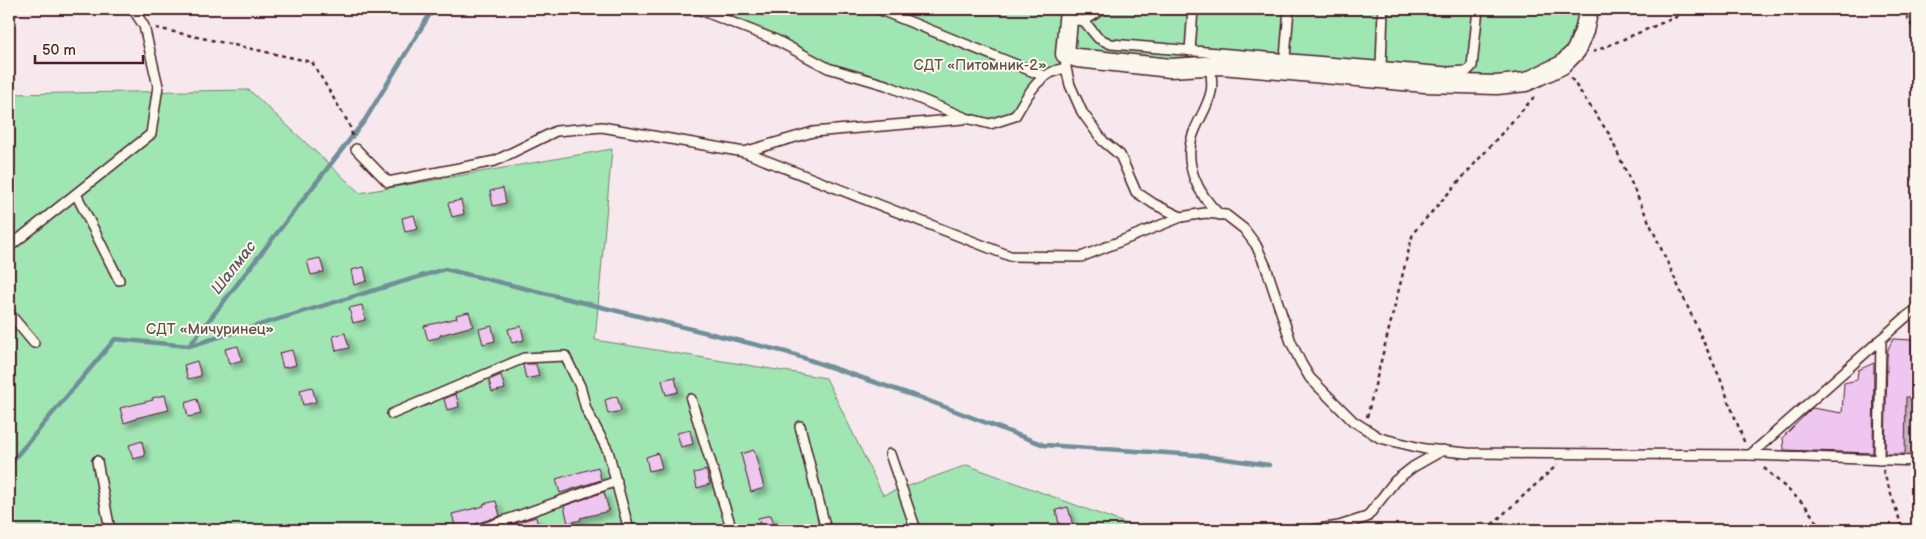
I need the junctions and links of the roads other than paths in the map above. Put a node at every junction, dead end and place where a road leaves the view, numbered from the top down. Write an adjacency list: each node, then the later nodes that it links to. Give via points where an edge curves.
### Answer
1 (132, 9): 20 (lane, via 144,26 158,86 151,134)
2 (698, 9): 17 (lane, via 776,40 828,68 886,85)
3 (878, 9): 16 (lane)
4 (1099, 9): 10 (lane, via 1098,12)
5 (1193, 9): 11 (lane)
6 (1289, 9): 12 (lane)
7 (1383, 9): 15 (lane)
8 (1478, 9): 15 (lane, via 1472,66 1467,71)
9 (1589, 9): 14 (street, via 1576,51 1562,65 1526,82 1497,85 1425,83)
10 (1074, 16): 11 (lane, via 1098,38 1110,44); 13 (street)
11 (1190, 51): 12 (lane)
12 (1285, 58): 15 (lane)
13 (1066, 61): 14 (street, via 1077,58 1170,68); 16 (lane); 22 (lane, via 1070,85 1082,112 1103,141 1120,155 1136,192)
14 (1210, 65): 21 (lane, via 1212,92 1193,134 1189,152 1191,170 1200,191)
15 (1381, 66)
16 (1044, 76): 17 (lane, via 1028,93 1015,116 990,124)
17 (966, 118): 19 (lane, via 813,132)
18 (356, 149): 19 (lane, via 388,182 495,162 556,131 602,127)
19 (744, 152): 22 (lane, via 1010,256 1081,257)
20 (76, 194): 23 (lane); 24 (lane)
21 (1220, 215): 22 (lane, via 1205,213); 32 (lane, via 1244,229 1256,244 1291,342 1310,378 1353,421 1380,438 1425,449)
22 (1180, 217)
23 (9, 246)
24 (119, 280)
25 (1917, 309): 27 (lane)
26 (9, 313): 28 (lane)
27 (1880, 339): 34 (lane); 35 (lane)
28 (34, 343)
29 (691, 399): 42 (lane)
30 (392, 414): 38 (lane, via 524,358 565,356 580,386 586,409 608,451)
31 (800, 426): 43 (lane)
32 (1444, 450): 34 (lane, via 1467,453); 45 (lane, via 1413,466 1395,481 1367,517)
33 (890, 454): 44 (lane)
34 (1750, 455): 35 (lane)
35 (1879, 460): 36 (lane)
36 (1917, 460)
37 (97, 461): 39 (lane)
38 (617, 481): 40 (lane); 41 (lane)
39 (110, 530)
40 (478, 530)
41 (629, 530)
42 (732, 530)
43 (826, 530)
44 (916, 530)
45 (1312, 530)

